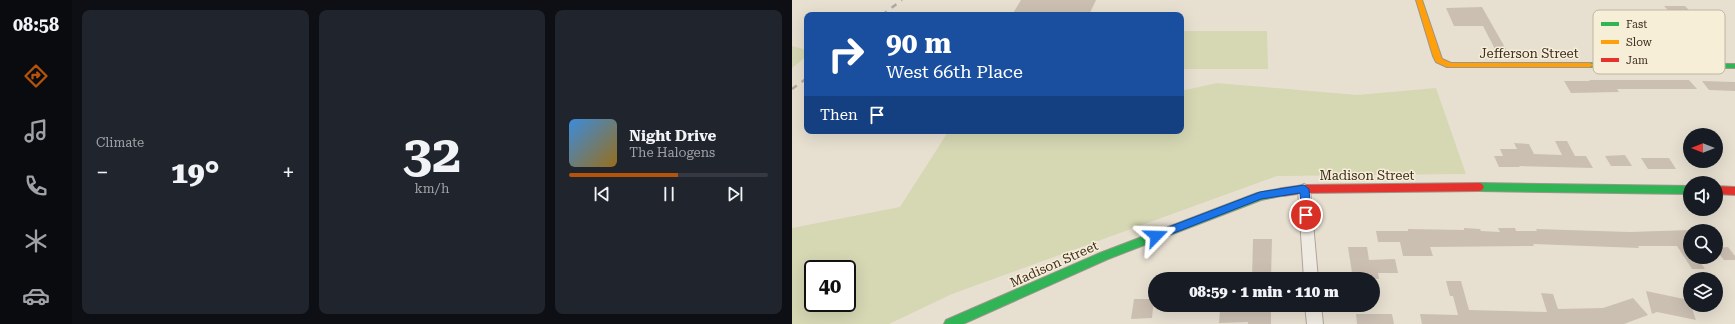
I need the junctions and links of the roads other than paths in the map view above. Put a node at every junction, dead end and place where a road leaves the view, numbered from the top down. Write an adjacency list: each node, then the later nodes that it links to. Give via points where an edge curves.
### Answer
1 (1419, 0): 2 (street, Jefferson Street, via 1437,56 1444,63 1457,66)
2 (1593, 66)
3 (1304, 189): 4 (street, Madison Street, via 1482,187); 7 (street); 9 (street, Madison Street, via 1260,196 1219,211 1104,256)
4 (1683, 190)
5 (1723, 190): 6 (street)
6 (1735, 191)
7 (1310, 272)
8 (1313, 312): 10 (street)
9 (950, 324)
10 (1314, 324)

